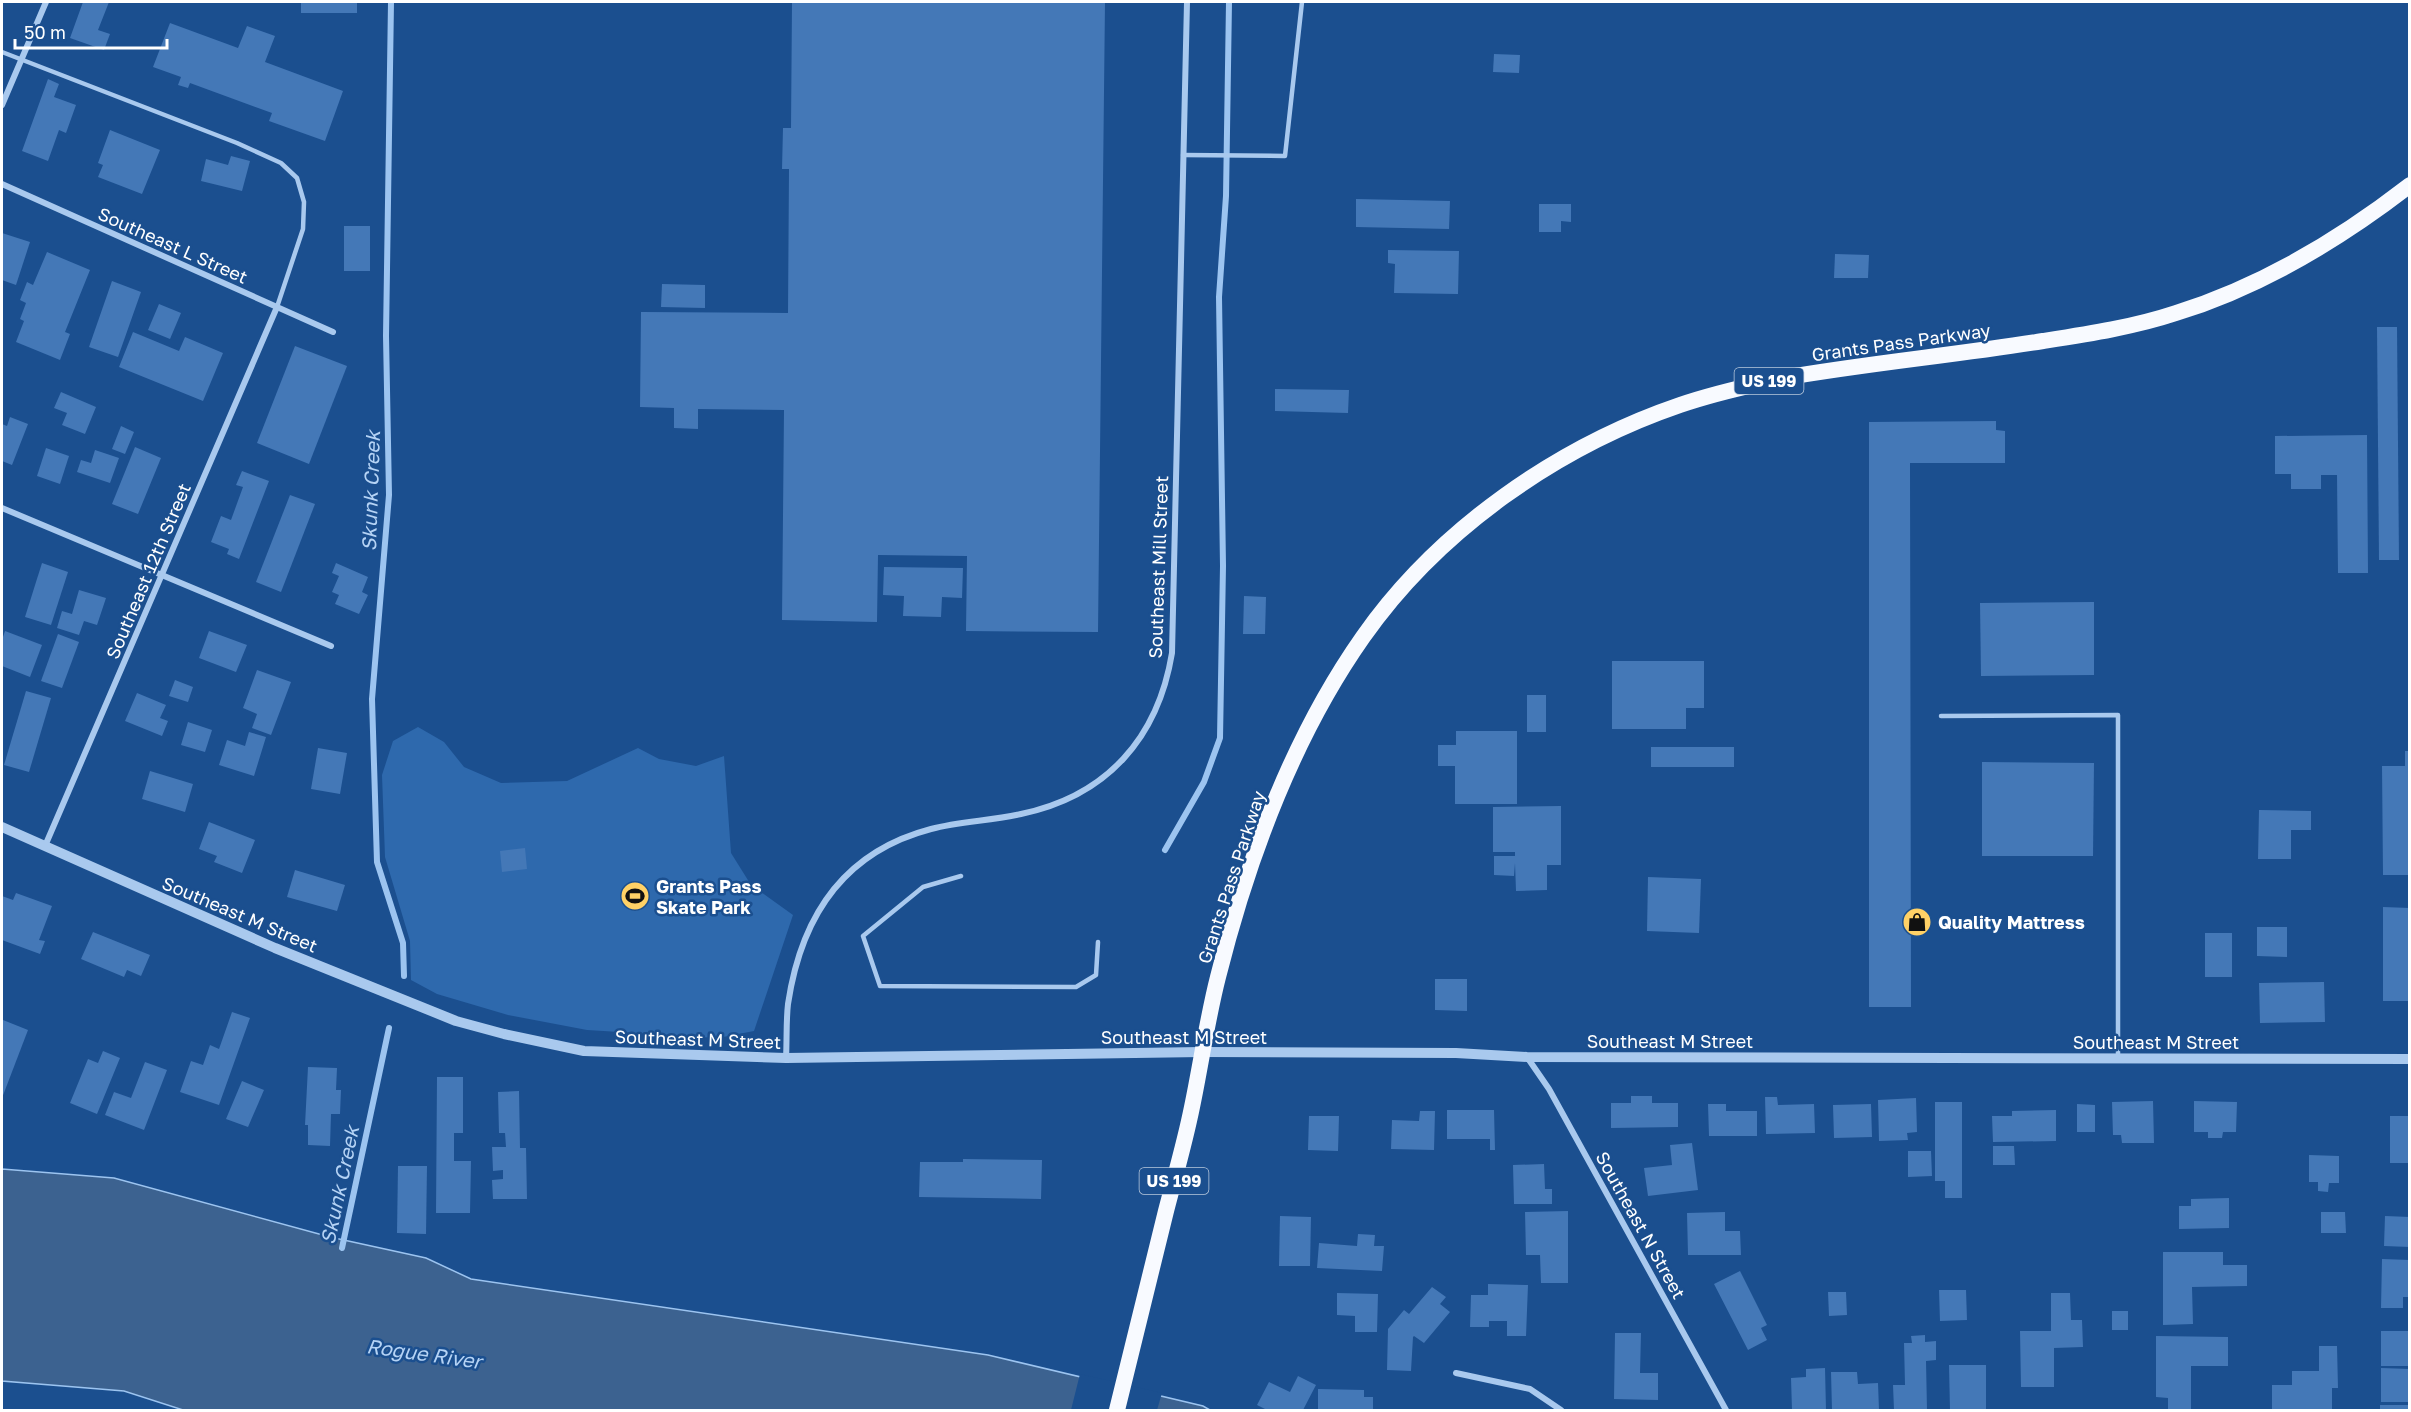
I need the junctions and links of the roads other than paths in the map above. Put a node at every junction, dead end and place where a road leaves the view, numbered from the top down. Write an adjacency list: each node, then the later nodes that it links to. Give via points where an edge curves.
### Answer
1 (46, 2): 5 (street)
2 (1187, 2): 7 (street, Southeast Mill Street)
3 (1302, 2): 7 (lane, via 1285,156)
4 (2, 52): 5 (lane)
5 (21, 61): 6 (street); 10 (lane, via 237,143 280,163 297,178 304,202 303,229)
6 (2, 105)
7 (1183, 155): 22 (street, Southeast Mill Street, via 1172,653 1151,724 1138,744 1103,778 1055,805 929,829 881,847 855,867 826,900 801,947 788,1006)
8 (2, 184): 10 (street, Southeast L Street)
9 (2409, 185): 20 (highway, Grants Pass Parkway / US 199, via 2302,259 2264,279 2176,314 2077,336 1820,372 1743,387 1678,406 1616,431 1518,488 1470,524 1416,574 1365,634 1328,691 1263,832 1219,974)
10 (277, 307): 11 (street, Southeast L Street); 13 (street, Southeast 12th Street)
11 (333, 332)
12 (2, 507): 13 (street)
13 (163, 576): 14 (street); 17 (street, Southeast 12th Street)
14 (331, 646)
15 (1941, 716): 23 (lane, via 2118,715)
16 (2, 827): 17 (street, Southeast M Street)
17 (45, 846): 22 (street, Southeast M Street, via 275,948 456,1021 584,1051)
18 (961, 876): 19 (lane, via 923,887 863,936 880,986 1076,987 1096,975)
19 (1098, 942)
20 (1202, 1052): 21 (street, Southeast M Street); 22 (street, Southeast M Street); 26 (highway, Grants Pass Parkway / US 199, via 1192,1108)
21 (1527, 1057): 23 (street, Southeast M Street); 28 (street, Southeast N Street, via 1549,1089)
22 (786, 1058)
23 (2118, 1059): 24 (street, Southeast M Street)
24 (2409, 1059)
25 (1456, 1373): 27 (street, via 1530,1389)
26 (1117, 1410)
27 (1561, 1410)
28 (1726, 1410)

